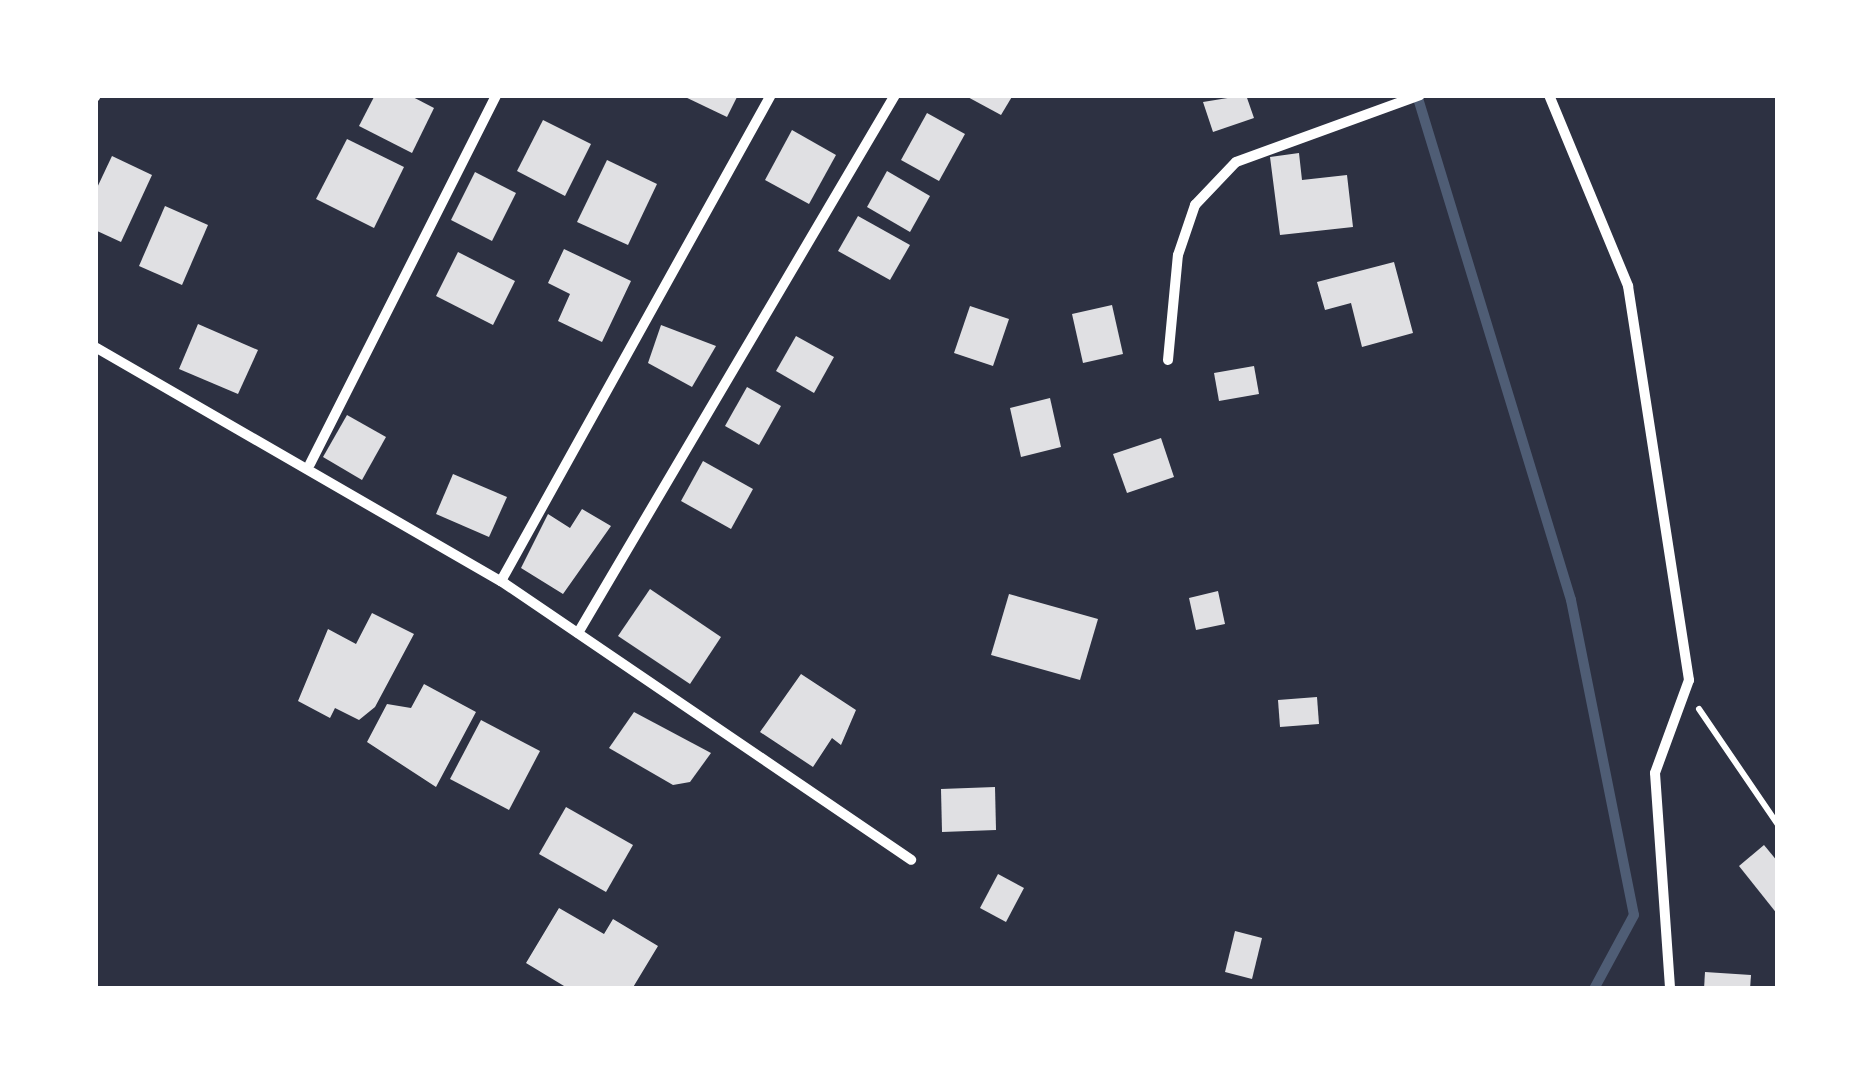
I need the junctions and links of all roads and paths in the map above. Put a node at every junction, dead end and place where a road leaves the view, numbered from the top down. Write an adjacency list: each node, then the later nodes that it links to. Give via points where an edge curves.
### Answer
1 (496, 95): 8 (street)
2 (771, 95): 9 (street)
3 (895, 95): 10 (street)
4 (1420, 95): 7 (street, via 1303,130 1236,162 1195,205 1178,256)
5 (1549, 95): 11 (street, via 1628,286)
6 (95, 347): 8 (street)
7 (1168, 360)
8 (310, 464): 9 (street)
9 (501, 581): 10 (street)
10 (578, 634): 13 (street)
11 (1688, 680): 12 (path, via 1705,729); 14 (street, via 1655,773)
12 (1778, 825)
13 (911, 860)
14 (1670, 989)

